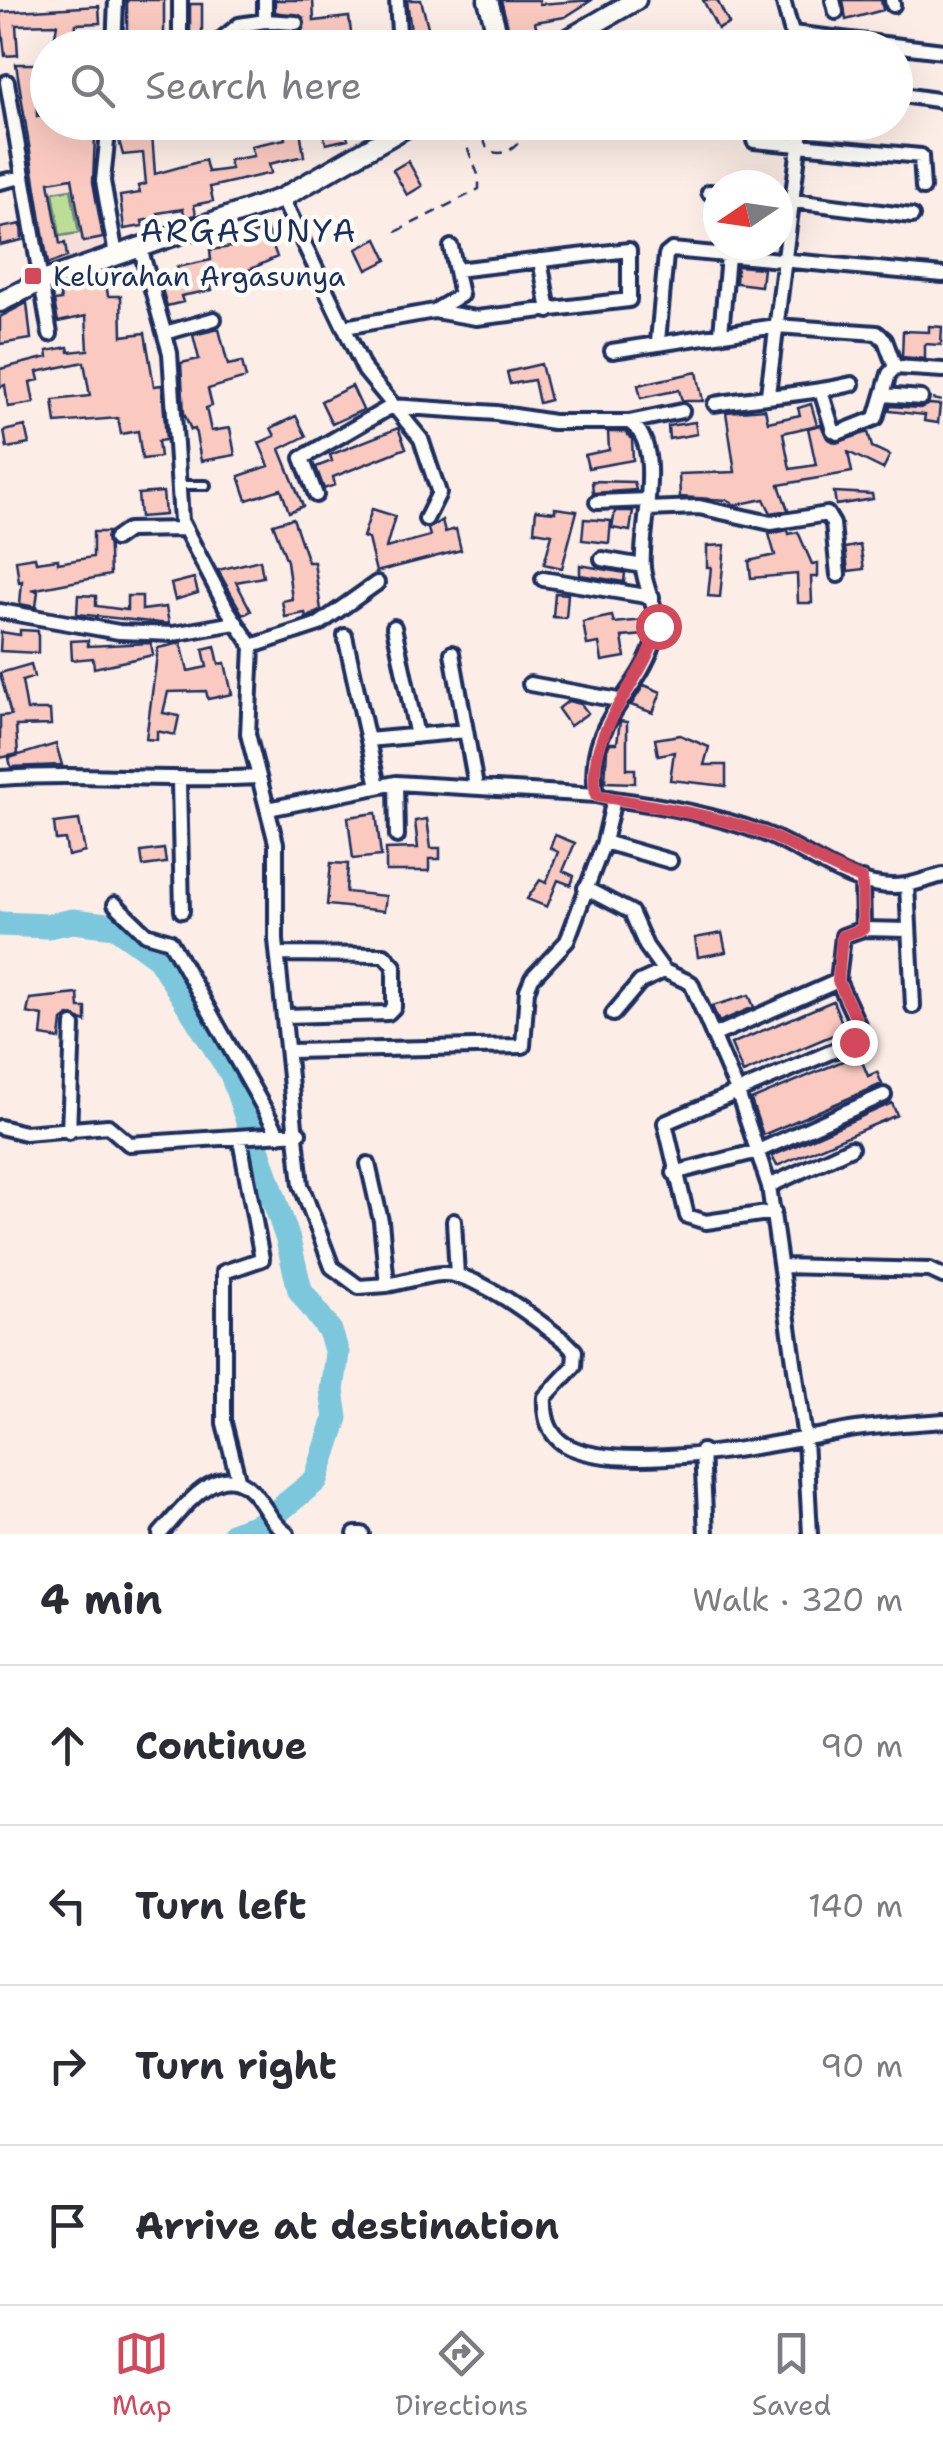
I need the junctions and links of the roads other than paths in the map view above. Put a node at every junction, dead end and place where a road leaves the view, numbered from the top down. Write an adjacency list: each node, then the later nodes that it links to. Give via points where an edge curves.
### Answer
1 (116, 0): 10 (street)
2 (180, 0): 11 (street)
3 (265, 0): 8 (street)
4 (397, 0): 13 (street)
5 (488, 0): 14 (street)
6 (783, 0): 16 (street)
7 (624, 3): 15 (street)
8 (265, 21): 9 (street); 12 (street)
9 (296, 24)
10 (115, 30)
11 (180, 30)
12 (233, 30)
13 (399, 30)
14 (496, 30)
15 (581, 30)
16 (791, 30)
17 (913, 48): 18 (street)
18 (943, 52)
19 (8, 82): 27 (street)
20 (913, 97): 21 (street)
21 (943, 101)
22 (108, 140): 36 (street, via 103,182)
23 (382, 140): 30 (street)
24 (800, 140): 26 (street)
25 (754, 141): 26 (street)
26 (800, 143): 29 (street, via 922,156); 31 (street)
27 (22, 177): 28 (street); 43 (street)
28 (0, 182)
29 (922, 188)
30 (282, 198): 33 (street); 48 (street)
31 (794, 201): 32 (street); 40 (street)
32 (912, 216)
33 (140, 247): 36 (street); 50 (street)
34 (451, 248): 41 (street)
35 (703, 252): 53 (street, via 668,252)
36 (116, 255): 43 (street)
37 (540, 260): 41 (street); 45 (street); 45 (street, via 629,250 629,300)
38 (728, 260): 51 (street)
39 (760, 260): 40 (street)
40 (784, 263): 42 (street); 49 (street)
41 (456, 270): 46 (street, via 461,294)
42 (943, 274)
43 (40, 282): 44 (street); 52 (street)
44 (0, 302)
45 (549, 311): 46 (street, via 476,318)
46 (434, 312): 48 (street)
47 (214, 319): 50 (street)
48 (345, 326): 63 (street, via 365,371)
49 (776, 326): 51 (street); 55 (street, via 876,333); 59 (street)
50 (164, 332): 66 (street)
51 (721, 333): 53 (street)
52 (50, 334)
53 (658, 341): 54 (street)
54 (612, 351)
55 (895, 367): 56 (street); 60 (street)
56 (943, 370)
57 (852, 384): 58 (street)
58 (822, 391): 59 (street); 60 (street, via 836,433 872,423)
59 (768, 394): 62 (street)
60 (884, 395): 61 (street)
61 (921, 398)
62 (715, 404)
63 (392, 406): 65 (street, via 553,422); 68 (street, via 302,458); 71 (street, via 418,433 436,482 438,498)
64 (682, 410): 65 (street)
65 (629, 422): 70 (street, via 644,442)
66 (181, 484): 67 (lane); 72 (street)
67 (206, 485)
68 (316, 495)
69 (598, 502): 70 (street)
70 (648, 505): 75 (street); 76 (street, via 716,509 771,523 827,514)
71 (426, 519)
72 (184, 529): 73 (street, via 128,530); 81 (street)
73 (115, 539)
74 (602, 559): 75 (street)
75 (642, 566): 79 (street)
76 (838, 575)
77 (542, 579): 79 (street)
78 (378, 583): 85 (street, via 319,624)
79 (652, 597): 88 (street, via 654,644)
80 (2, 611): 81 (street, via 119,632 174,634); 83 (street)
81 (235, 623): 85 (street)
82 (394, 627): 90 (street)
83 (0, 630)
84 (345, 636): 91 (street)
85 (252, 646): 92 (street, via 246,718)
86 (452, 653): 89 (street)
87 (530, 684): 88 (street)
88 (618, 700): 98 (street, via 598,746)
89 (466, 731): 90 (street); 97 (street)
90 (417, 736): 91 (street)
91 (368, 740): 96 (street)
92 (258, 777): 94 (street); 100 (street)
93 (0, 778): 94 (street, via 74,773)
94 (179, 782): 109 (street)
95 (396, 784): 96 (street); 97 (street); 101 (street)
96 (378, 786): 100 (street)
97 (476, 786): 98 (street)
98 (596, 795): 99 (street)
99 (614, 799): 102 (street); 105 (street, via 692,810 768,834)
100 (268, 809): 112 (street, via 278,858)
101 (398, 836)
102 (604, 842): 103 (street); 107 (street)
103 (670, 861)
104 (943, 876): 106 (street)
105 (862, 879): 106 (street); 110 (street)
106 (906, 885): 111 (street)
107 (585, 888): 113 (street, via 632,912); 120 (street, via 567,941 527,990 522,1047)
108 (115, 904): 126 (street, via 146,934 170,941)
109 (182, 910)
110 (863, 929): 111 (street); 114 (street, via 842,936)
111 (909, 930): 115 (street)
112 (278, 954): 117 (street); 117 (street, via 384,955 394,966 394,1007 388,1013)
113 (664, 970): 116 (street, via 640,982); 119 (street, via 691,983)
114 (838, 981): 119 (street); 121 (street, via 860,1037)
115 (913, 1006)
116 (614, 1014)
117 (286, 1016): 120 (street)
118 (73, 1025): 124 (street)
119 (715, 1035): 121 (street)
120 (290, 1051): 125 (street)
121 (738, 1093): 129 (street); 131 (street, via 668,1118)
122 (884, 1095): 129 (street)
123 (0, 1127): 124 (street)
124 (69, 1132): 127 (street, via 108,1126 129,1144)
125 (298, 1134): 126 (street); 138 (street, via 301,1185 332,1267 359,1287)
126 (276, 1136): 127 (street)
127 (245, 1140): 142 (street, via 262,1259 224,1272 224,1423)
128 (852, 1148): 132 (street)
129 (758, 1151): 131 (street); 132 (street)
130 (368, 1164): 138 (street)
131 (674, 1173): 133 (street, via 682,1206 695,1221)
132 (769, 1186): 133 (street)
133 (774, 1212): 135 (street)
134 (454, 1221): 136 (street)
135 (782, 1266): 137 (street, via 930,1270); 140 (street)
136 (457, 1276): 138 (street); 141 (street, via 500,1296 575,1351 572,1371 546,1397 545,1418 566,1445 626,1458)
137 (943, 1276)
138 (387, 1285)
139 (943, 1421): 140 (street)
140 (805, 1440): 141 (street); 146 (street)
141 (702, 1451): 145 (street)
142 (238, 1479): 143 (street); 144 (street, via 203,1490)
143 (283, 1531)
144 (160, 1534)
145 (706, 1534)
146 (810, 1534)

